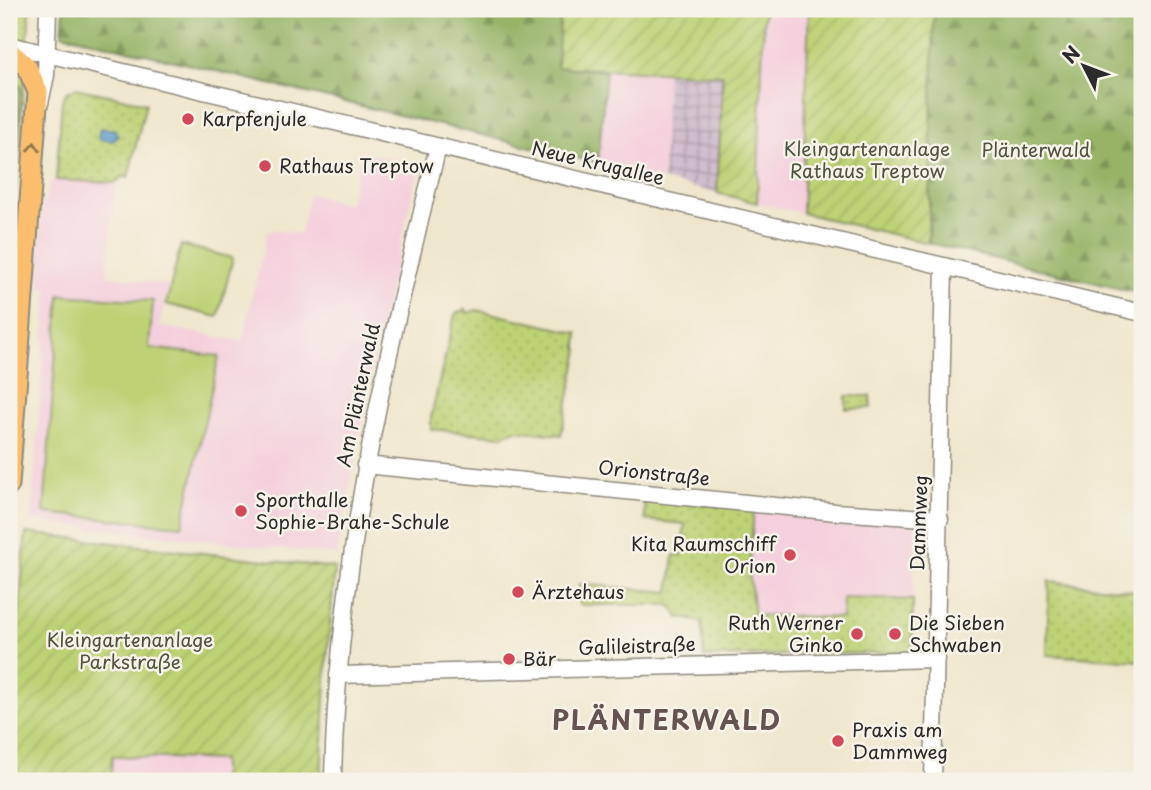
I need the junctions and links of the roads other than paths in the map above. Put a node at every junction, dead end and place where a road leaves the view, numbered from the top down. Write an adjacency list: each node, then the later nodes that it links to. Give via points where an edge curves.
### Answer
1 (48, 9): 4 (street)
2 (9, 45): 4 (street, Neue Krugallee)
3 (9, 51): 5 (main road, via 34,79)
4 (45, 51): 5 (street, via 46,75); 6 (street, Neue Krugallee)
5 (37, 115): 10 (main road, one-way to 5)
6 (438, 147): 7 (street, Neue Krugallee); 9 (street, Am Plänterwald)
7 (944, 266): 8 (street, Neue Krugallee); 11 (street, Dammweg)
8 (1142, 313)
9 (365, 464): 11 (street, Orionstraße); 13 (street, Am Plänterwald)
10 (9, 485)
11 (940, 519): 12 (street, Dammweg)
12 (936, 659): 13 (street, Galileistraße); 15 (street, Dammweg)
13 (338, 675): 14 (street, Am Plänterwald)
14 (333, 781)
15 (933, 781)

